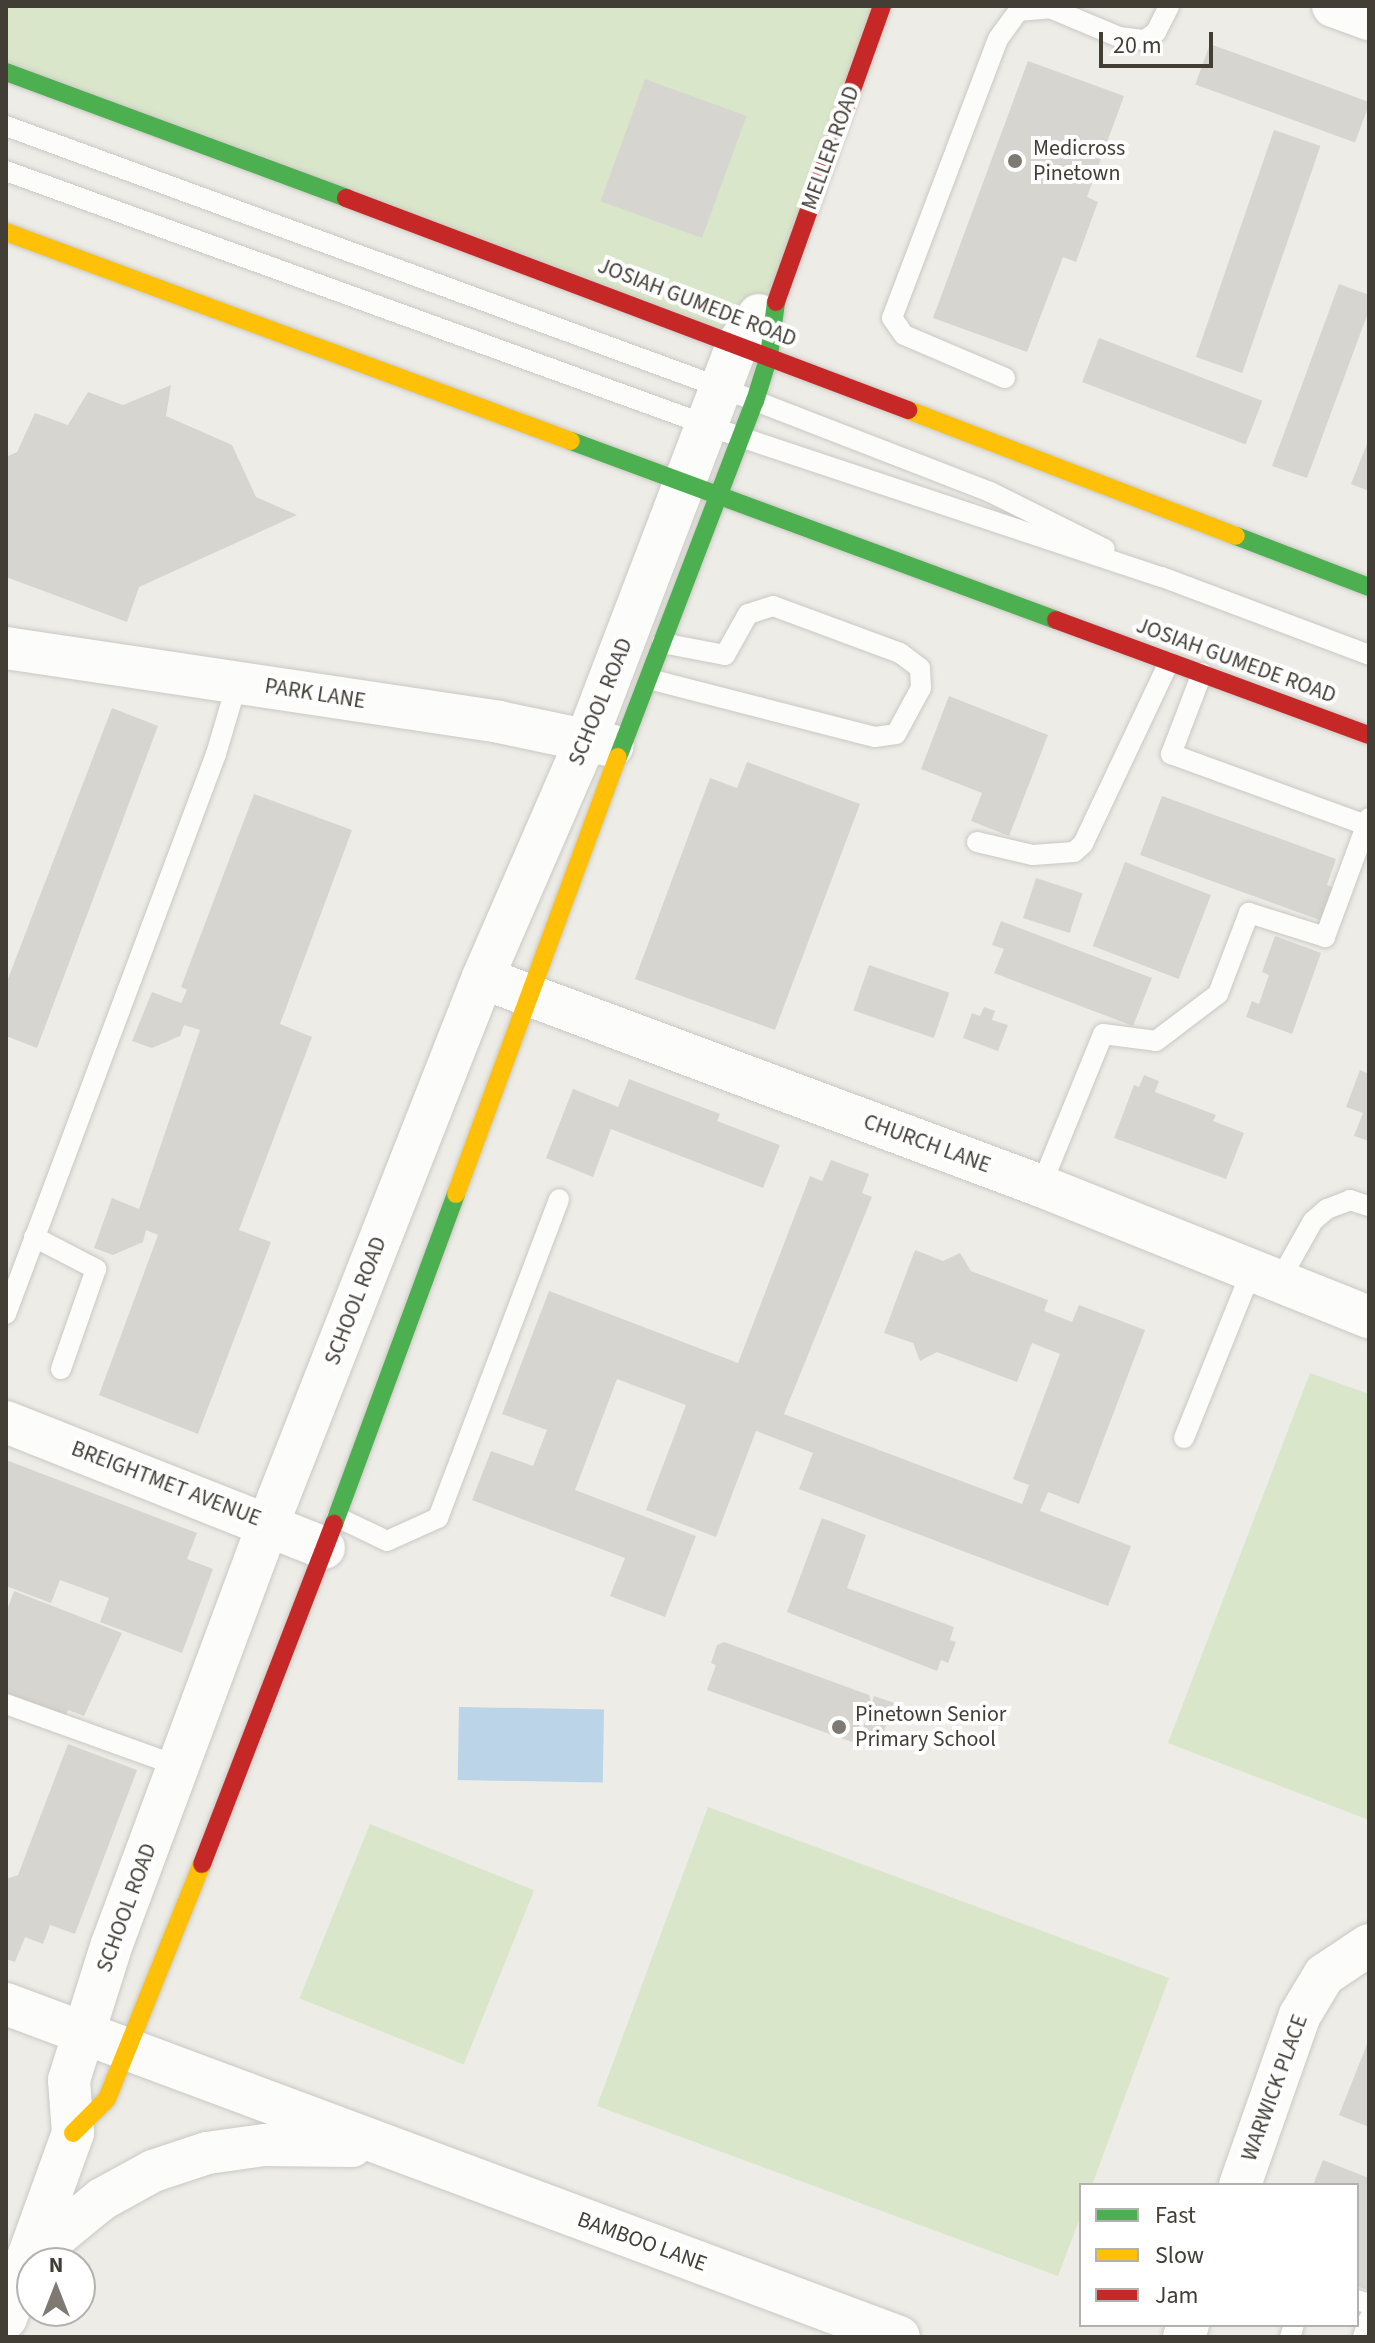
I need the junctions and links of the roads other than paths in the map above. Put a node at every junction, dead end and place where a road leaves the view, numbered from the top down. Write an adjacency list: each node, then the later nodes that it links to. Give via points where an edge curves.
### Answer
1 (882, 6): 9 (main road, MELLER ROAD)
2 (1169, 6): 11 (lane, via 1156,32 1145,40 1119,37 1050,8 1018,11 998,39 892,318 904,335)
3 (1333, 6): 4 (street)
4 (1369, 19)
5 (6, 72): 10 (main road, JOSIAH GUMEDE ROAD)
6 (6, 126): 12 (lane)
7 (6, 171): 12 (lane)
8 (6, 232): 13 (main road, JOSIAH GUMEDE ROAD)
9 (778, 290): 10 (street, MELLER ROAD)
10 (753, 351): 12 (street, MELLER ROAD); 15 (main road, JOSIAH GUMEDE ROAD)
11 (1005, 378)
12 (731, 413): 13 (street, MELLER ROAD); 14 (lane); 14 (lane, via 990,492)
13 (699, 488): 16 (main road, SCHOOL ROAD); 19 (main road, JOSIAH GUMEDE ROAD); 24 (street, SCHOOL ROAD, via 662,549)
14 (1162, 577): 18 (lane)
15 (1369, 587)
16 (662, 643): 21 (main road, SCHOOL ROAD); 21 (lane, via 721,656 731,648 748,614 773,606 900,653 920,668 921,688 896,734 875,737)
17 (6, 648): 22 (street, PARK LANE)
18 (1369, 655)
19 (1169, 662): 20 (main road, JOSIAH GUMEDE ROAD); 26 (lane, via 1083,844 1074,852 1033,855)
20 (1202, 673): 23 (main road, JOSIAH GUMEDE ROAD); 25 (lane, via 1171,754)
21 (649, 679): 24 (main road, SCHOOL ROAD)
22 (237, 683): 24 (street, PARK LANE); 32 (lane, via 220,742)
23 (1369, 735)
24 (604, 743): 27 (street, SCHOOL ROAD); 28 (main road, SCHOOL ROAD)
25 (1368, 821): 29 (lane, via 1325,937 1249,913 1218,994 1156,1041 1103,1034)
26 (977, 842)
27 (483, 977): 28 (street, CHURCH LANE); 39 (street, SCHOOL ROAD)
28 (531, 999): 29 (street, CHURCH LANE); 40 (main road, SCHOOL ROAD)
29 (1041, 1186): 33 (street, CHURCH LANE)
30 (559, 1199): 40 (lane, via 438,1518 387,1541)
31 (1369, 1206): 33 (lane, via 1350,1200 1327,1209)
32 (34, 1237): 34 (lane); 36 (lane, via 96,1269)
33 (1265, 1277): 35 (street, CHURCH LANE); 38 (lane)
34 (6, 1314)
35 (1369, 1317)
36 (61, 1369)
37 (6, 1422): 39 (street, BREIGHTMET AVENUE)
38 (1184, 1438)
39 (268, 1524): 40 (street, BREIGHTMET AVENUE); 42 (street, SCHOOL ROAD)
40 (330, 1532): 46 (main road, SCHOOL ROAD)
41 (6, 1704): 42 (lane)
42 (178, 1766): 45 (street, SCHOOL ROAD)
43 (1357, 1951): 49 (street, WARWICK PLACE, via 1324,1975 1300,2015)
44 (6, 2004): 45 (street, BAMBOO LANE)
45 (84, 2034): 46 (street, BAMBOO LANE); 47 (street, SCHOOL ROAD, via 69,2080)
46 (129, 2051): 47 (main road, SCHOOL ROAD, via 107,2099); 48 (street, BAMBOO LANE)
47 (73, 2133): 50 (street, SCHOOL ROAD)
48 (385, 2148): 51 (street, BAMBOO LANE, via 264,2145 207,2153 153,2171 102,2199); 55 (street, BAMBOO LANE)
49 (1241, 2183)
50 (36, 2247)
51 (48, 2247)
52 (16, 2297): 53 (street, SCHOOL ROAD)
53 (6, 2318)
54 (1369, 2319): 56 (lane)
55 (899, 2337)
56 (1363, 2337)

